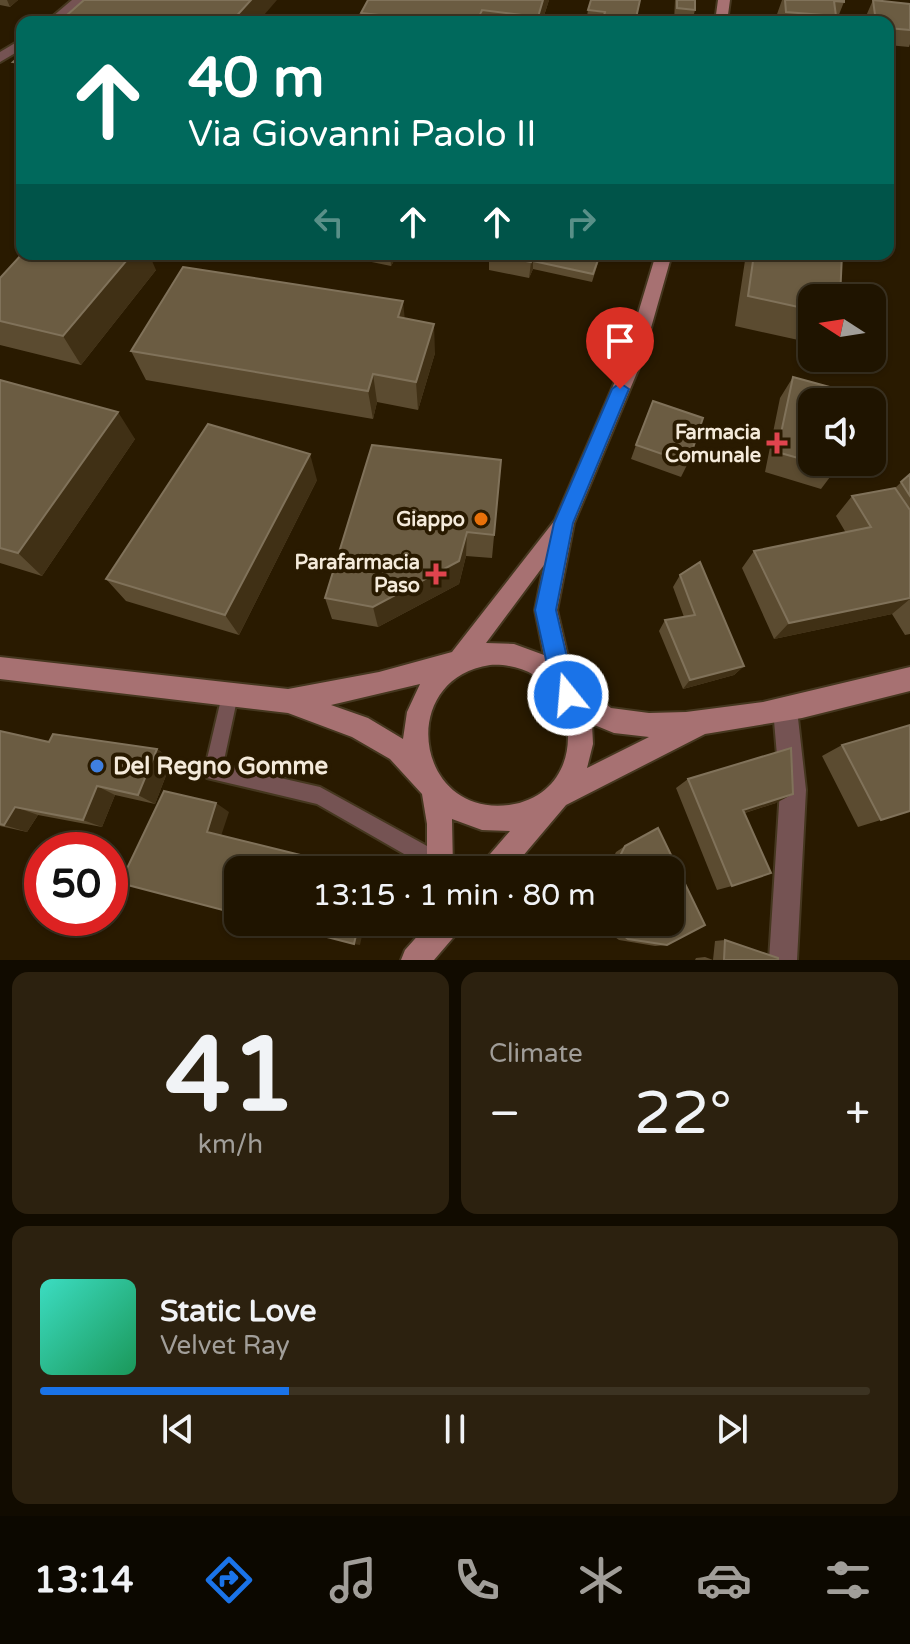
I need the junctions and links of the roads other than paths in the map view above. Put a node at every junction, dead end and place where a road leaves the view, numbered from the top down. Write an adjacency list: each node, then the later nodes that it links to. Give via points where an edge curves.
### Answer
1 (79, 0): 2 (street)
2 (59, 16)
3 (662, 260): 4 (main road, via 632,363)
4 (564, 523): 5 (main road); 8 (main road, via 546,610)
5 (459, 661): 8 (main road, via 495,652 518,656 542,667); 10 (main road, via 379,684); 13 (main road, via 429,688 419,712 418,753)
6 (0, 668): 9 (main road)
7 (910, 679): 11 (main road)
8 (563, 687): 12 (main road, via 611,721); 14 (main road, via 578,722 579,749)
9 (230, 695): 10 (main road); 15 (lane, via 213,772 320,796)
10 (288, 701): 13 (main road, via 399,750)
11 (785, 709): 12 (main road); 21 (street, via 793,790)
12 (702, 724): 14 (main road)
13 (434, 786): 14 (main road, via 458,808 492,820 530,815); 16 (main road)
14 (557, 796): 17 (main road)
15 (421, 856)
16 (440, 856)
17 (505, 856)
18 (424, 936): 20 (main road)
19 (436, 936): 20 (main road)
20 (416, 959)
21 (783, 960)

